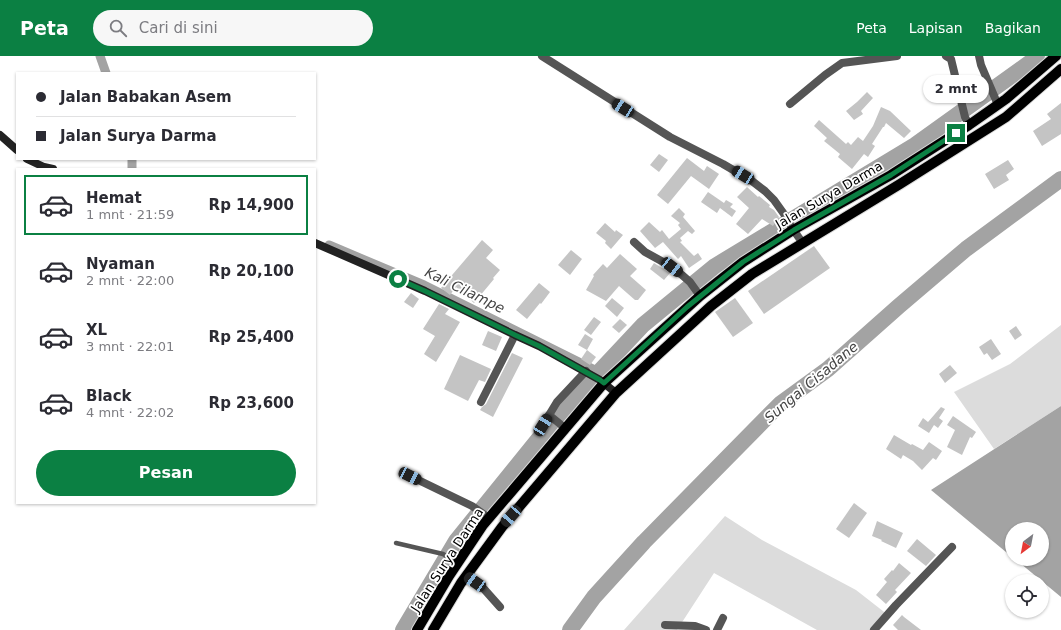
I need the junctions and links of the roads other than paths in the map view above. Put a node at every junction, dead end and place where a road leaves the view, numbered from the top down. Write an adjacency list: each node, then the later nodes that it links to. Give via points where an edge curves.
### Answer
1 (542, 56): 14 (street, via 670,137 752,181 774,200)
2 (897, 56): 8 (street, via 842,63)
3 (946, 56): 9 (street, via 951,59)
4 (979, 56): 7 (street)
5 (1056, 56): 7 (main road, Jalan Surya Darma, via 1036,74)
6 (1061, 69): 16 (main road, Jalan Surya Darma, via 1006,117)
7 (996, 101): 9 (main road, Jalan Surya Darma)
8 (790, 104)
9 (967, 121): 14 (main road, Jalan Surya Darma, via 891,175)
10 (0, 135): 11 (street)
11 (16, 149)
12 (29, 160): 13 (street)
13 (48, 168)
14 (793, 229): 16 (street); 18 (main road, Jalan Surya Darma)
15 (634, 242): 18 (street, via 650,255 672,267 690,282)
16 (802, 242): 22 (main road, Jalan Surya Darma, via 752,274 710,306)
17 (316, 243): 19 (street, via 425,291)
18 (699, 295): 21 (main road, Jalan Surya Darma)
19 (515, 335): 20 (street); 23 (street)
20 (586, 372): 21 (street); 24 (street, via 557,402)
21 (602, 381): 22 (street); 26 (main road, Jalan Surya Darma)
22 (616, 393): 32 (main road, Jalan Surya Darma, via 502,527)
23 (481, 402)
24 (550, 416): 25 (street); 26 (street)
25 (543, 425)
26 (563, 426): 28 (main road, Jalan Surya Darma)
27 (410, 476): 28 (street, via 472,506)
28 (487, 517): 31 (main road, Jalan Surya Darma)
29 (396, 543): 31 (lane, via 445,556)
30 (952, 547): 40 (street)
31 (456, 562): 36 (main road, Jalan Surya Darma)
32 (466, 576): 33 (street, via 484,589); 37 (main road, Jalan Surya Darma)
33 (500, 607)
34 (723, 618): 39 (street)
35 (665, 625): 38 (street, via 696,626)
36 (417, 630)
37 (433, 630)
38 (706, 630)
39 (717, 630)
40 (874, 630)

